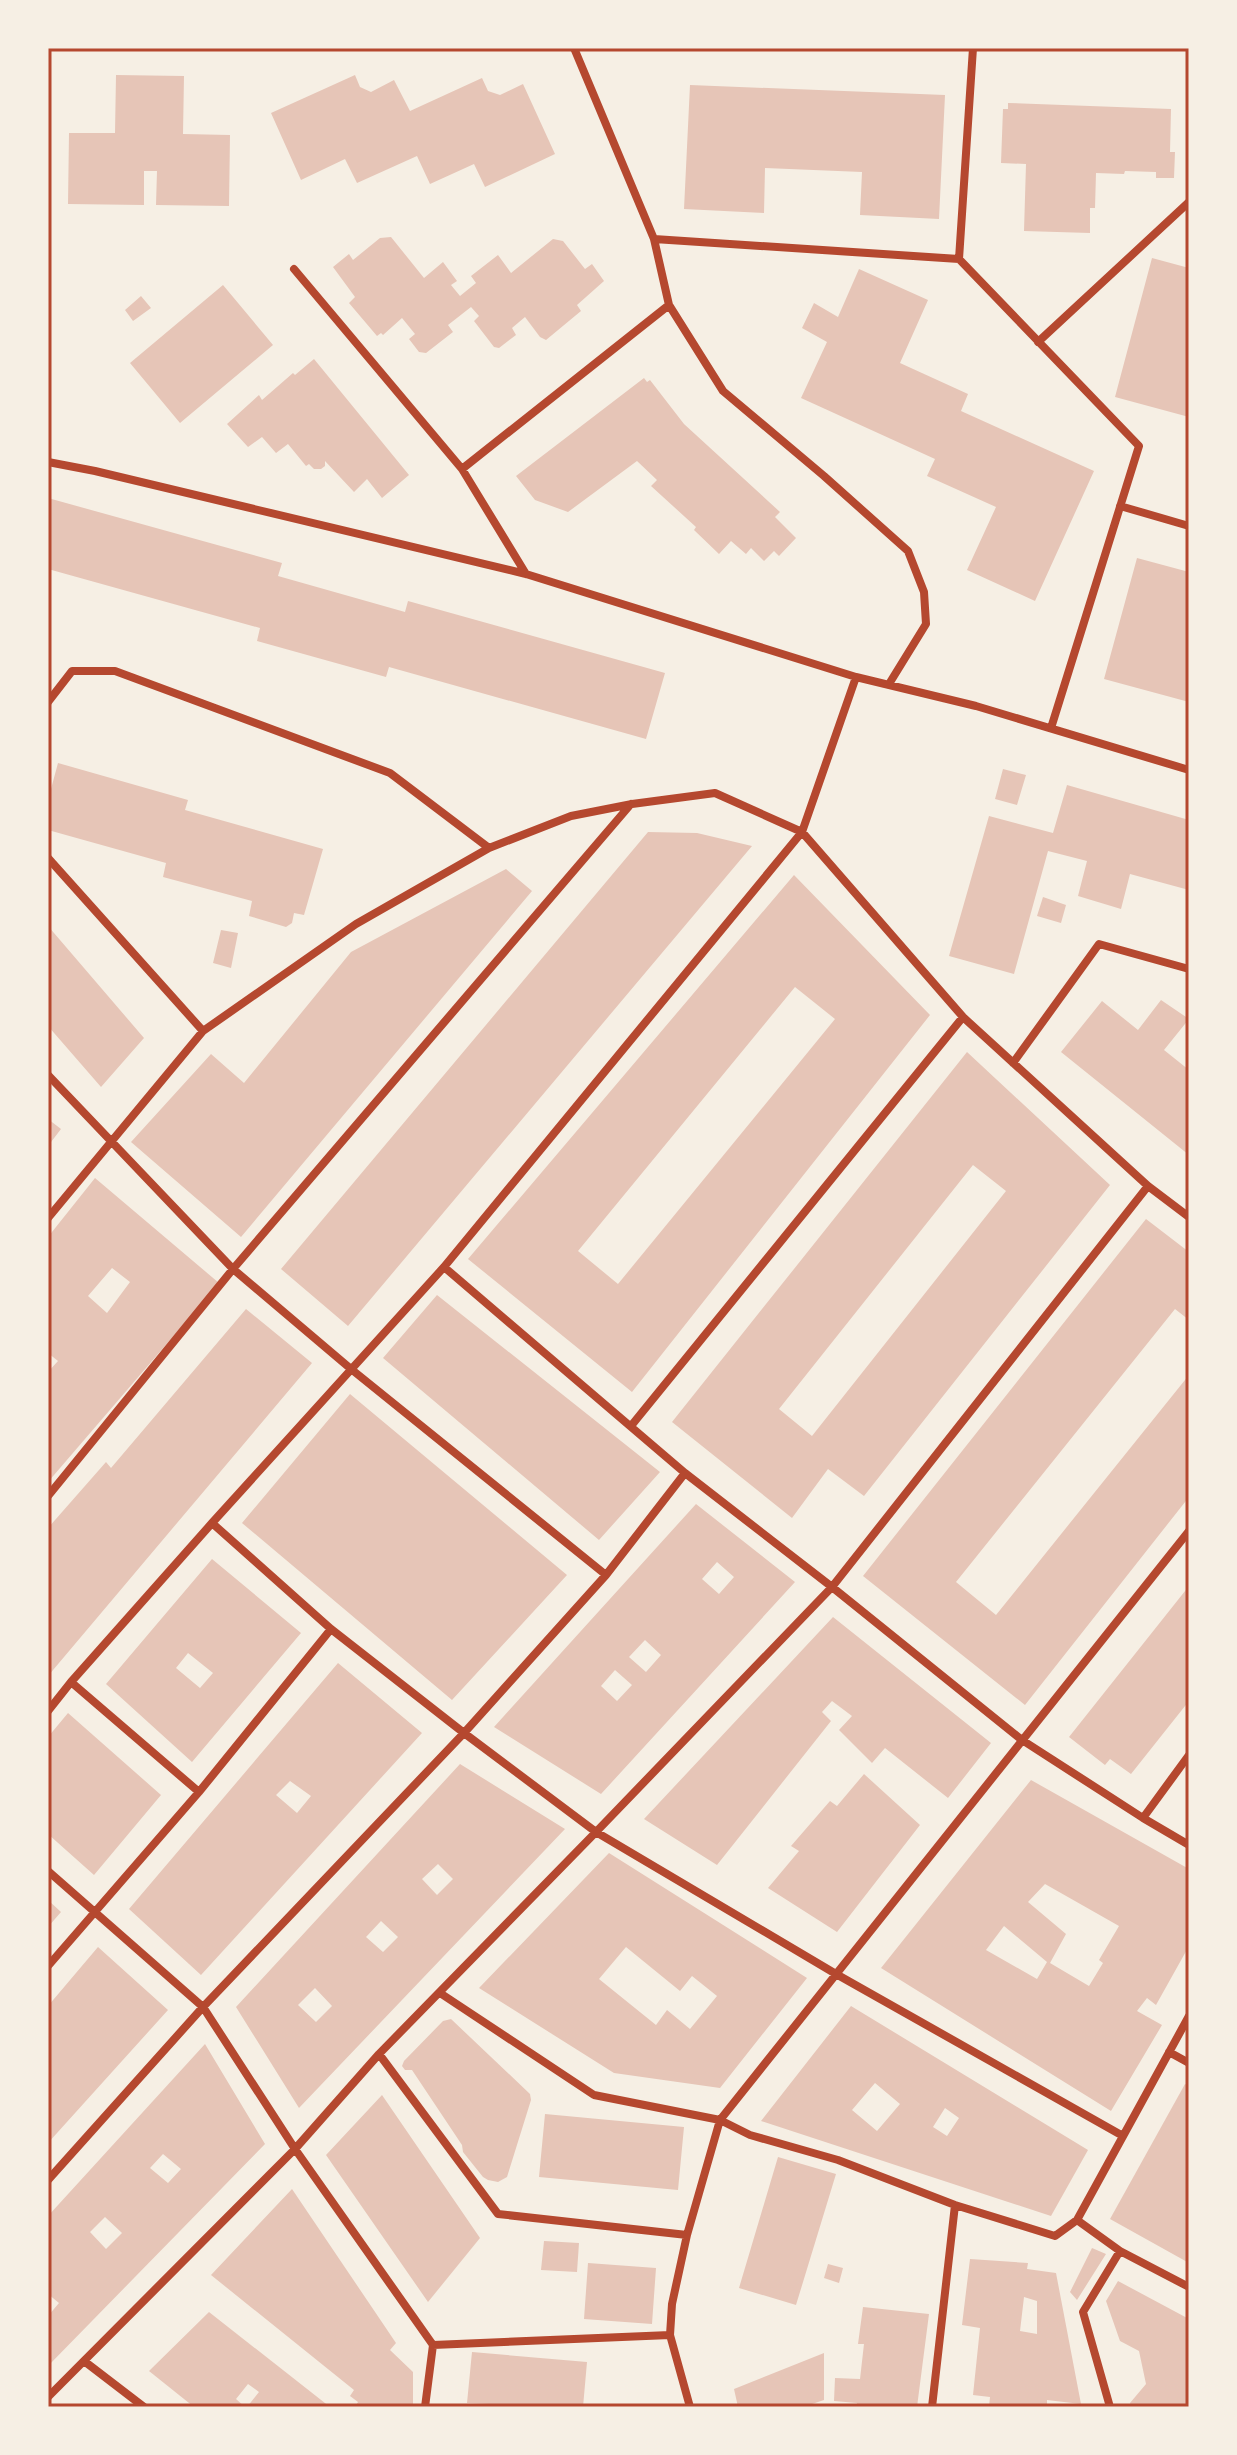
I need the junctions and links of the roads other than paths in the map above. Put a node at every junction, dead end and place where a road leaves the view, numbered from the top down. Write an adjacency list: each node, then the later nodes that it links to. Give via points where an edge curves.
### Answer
1 (574, 48): 4 (street)
2 (973, 48): 5 (street)
3 (1189, 202): 8 (street)
4 (654, 239): 5 (street); 7 (street)
5 (959, 259): 8 (street)
6 (294, 269): 10 (street)
7 (669, 305): 10 (street); 15 (street, via 723,391 908,551 924,592 926,624)
8 (1038, 342): 11 (street, via 1139,446)
9 (48, 462): 13 (street)
10 (462, 469): 13 (street)
11 (1120, 506): 12 (street); 17 (street)
12 (1189, 526)
13 (526, 574): 14 (street)
14 (856, 677): 15 (street); 20 (street)
15 (889, 684): 17 (street)
16 (48, 702): 21 (street, via 72,671 115,671 390,773)
17 (1051, 728): 18 (street)
18 (1189, 770)
19 (632, 804): 20 (street, via 715,793); 21 (street, via 571,816); 33 (street)
20 (802, 832): 24 (street); 32 (street)
21 (489, 848): 25 (street, via 356,924)
22 (48, 858): 25 (street)
23 (1189, 969): 26 (street, via 1099,944)
24 (963, 1017): 26 (street); 35 (street)
25 (203, 1031): 28 (street)
26 (1013, 1063): 29 (street)
27 (48, 1075): 28 (street)
28 (111, 1142): 31 (street); 33 (street)
29 (1148, 1186): 30 (street); 41 (street)
30 (1189, 1217)
31 (48, 1218)
32 (444, 1267): 34 (street); 35 (street)
33 (233, 1269): 34 (street); 37 (street)
34 (351, 1369): 38 (street); 40 (street)
35 (631, 1426): 36 (street)
36 (685, 1473): 40 (street); 41 (street)
37 (48, 1496)
38 (212, 1523): 42 (street); 43 (street)
39 (1189, 1531): 46 (street)
40 (606, 1575): 45 (street)
41 (832, 1587): 46 (street); 50 (street)
42 (331, 1629): 45 (street); 48 (street)
43 (71, 1682): 44 (street); 48 (street)
44 (48, 1711)
45 (464, 1733): 50 (street); 57 (street)
46 (1022, 1740): 49 (street); 55 (street)
47 (1189, 1755): 49 (street)
48 (199, 1792): 53 (street)
49 (1143, 1818): 51 (street)
50 (596, 1832): 55 (street); 56 (street)
51 (1189, 1845)
52 (48, 1871): 53 (street)
53 (94, 1913): 54 (street); 57 (street)
54 (48, 1966)
55 (836, 1974): 62 (street); 63 (street)
56 (440, 1993): 60 (street); 62 (street, via 594,2095)
57 (203, 2007): 64 (street); 65 (street)
58 (1189, 2016): 59 (street)
59 (1169, 2052): 61 (street); 63 (street)
60 (379, 2054): 64 (street); 68 (street, via 498,2214)
61 (1189, 2063)
62 (720, 2120): 66 (street); 68 (street)
63 (1123, 2136): 67 (street)
64 (295, 2149): 72 (street); 73 (street)
65 (48, 2180)
66 (955, 2205): 67 (street, via 1055,2236); 78 (street)
67 (1077, 2220): 69 (street)
68 (687, 2235): 71 (street)
69 (1120, 2251): 70 (street); 79 (street, via 1083,2312)
70 (1189, 2287)
71 (670, 2335): 72 (street); 77 (street)
72 (433, 2345): 76 (street)
73 (84, 2361): 74 (street); 75 (street)
74 (48, 2397)
75 (144, 2407)
76 (425, 2407)
77 (690, 2407)
78 (932, 2407)
79 (1110, 2407)

